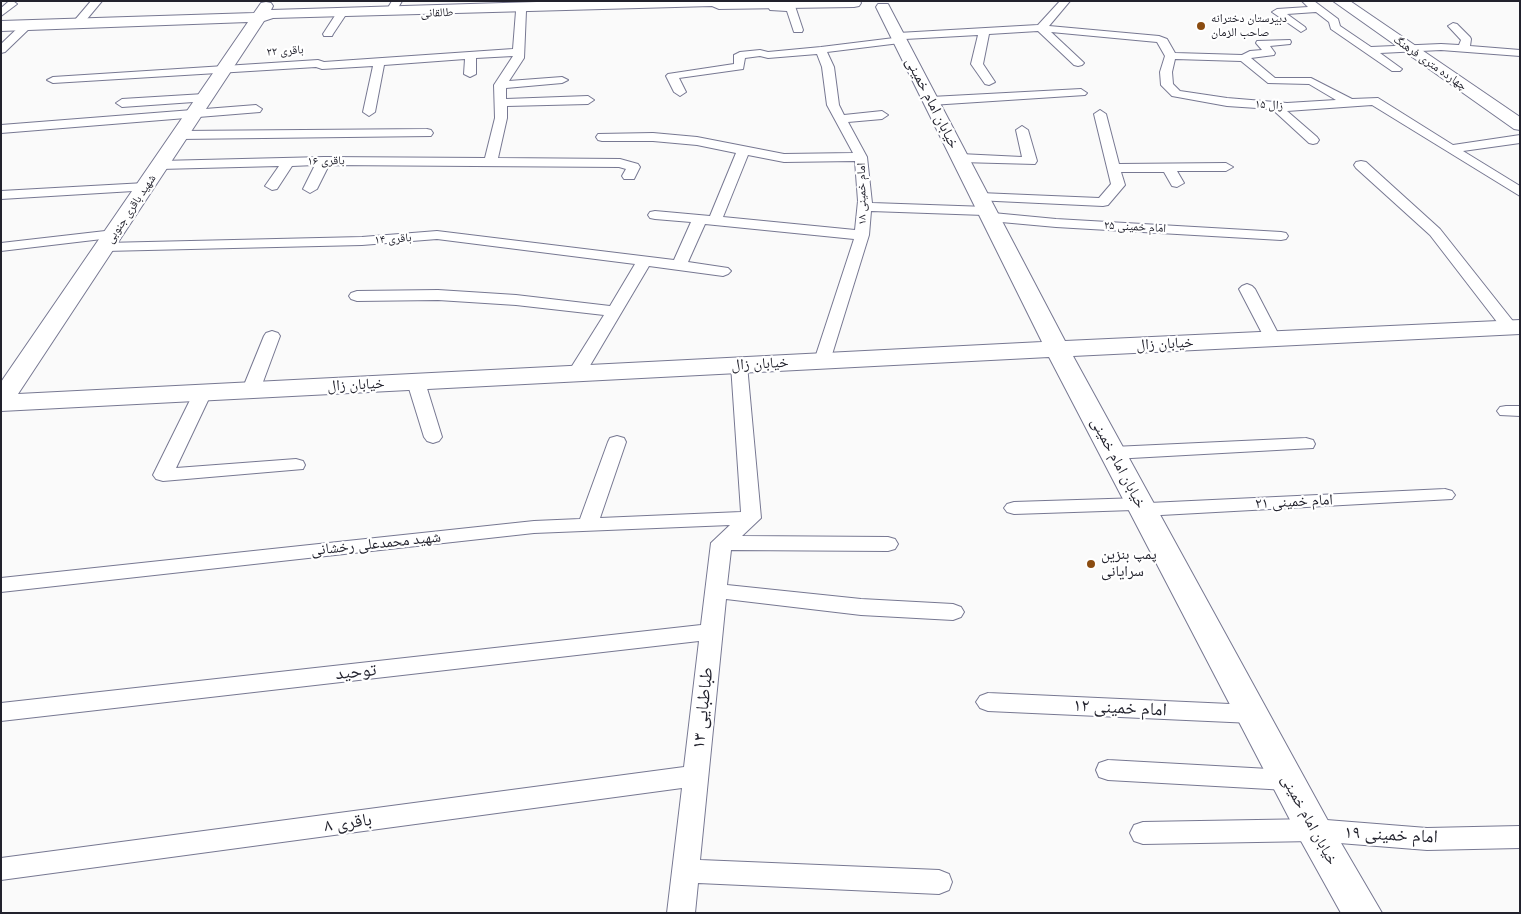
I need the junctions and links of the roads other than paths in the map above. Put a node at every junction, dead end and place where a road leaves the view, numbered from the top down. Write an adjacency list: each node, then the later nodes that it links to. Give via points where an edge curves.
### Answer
1 (97, 1): 20 (street)
2 (737, 1): 6 (main road, طالقانی)
3 (1065, 1): 24 (street)
4 (1307, 1): 16 (street)
5 (1340, 1): 31 (main road, چهارده متری فرهنگ)
6 (688, 2): 8 (main road, طالقانی)
7 (854, 2): 9 (main road, طالقانی); 13 (main road, طالقانی, via 867,7)
8 (632, 3): 11 (main road, طالقانی)
9 (771, 3): 18 (main road, طالقانی); 25 (street, via 774,8 791,8)
10 (12, 4): 19 (street)
11 (556, 4): 12 (main road, طالقانی)
12 (502, 5): 14 (main road, طالقانی)
13 (891, 5): 29 (main road, خیابان امام خمینی)
14 (394, 6): 17 (main road, طالقانی)
15 (265, 9): 17 (main road, طالقانی, via 268,18); 20 (main road, طالقانی); 43 (main road, شهید باقری جنوبی)
16 (1318, 9): 26 (street, via 1277,12); 35 (street, via 1334,21 1335,27)
17 (339, 10): 18 (main road, طالقانی); 28 (street)
18 (521, 11): 36 (street)
19 (1, 13)
20 (78, 24): 21 (main road, طالقانی)
21 (27, 25): 22 (main road, طالقانی); 33 (street)
22 (1, 26)
23 (1453, 26): 32 (street, via 1466,39)
24 (1041, 28): 27 (street); 39 (street, via 1159,39); 42 (street)
25 (798, 30)
26 (1301, 30)
27 (984, 31): 29 (street); 48 (street, via 977,64)
28 (328, 34)
29 (899, 38): 34 (street); 53 (main road, خیابان امام خمینی)
30 (1286, 42): 40 (street, via 1261,43 1270,53 1250,54)
31 (1407, 48): 32 (street); 35 (street); 64 (main road, چهارده متری فرهنگ)
32 (1464, 48): 37 (street)
33 (1, 50)
34 (821, 50): 50 (street, via 740,55 739,67 672,76); 63 (street, امام خمینی ۱۸)
35 (1371, 50): 44 (street)
36 (518, 52): 38 (street, باقری ۲۲); 49 (street, via 518,58)
37 (1520, 53)
38 (471, 56): 41 (street, باقری ۲۲); 45 (street)
39 (1170, 56): 40 (street); 58 (street, زال ۱۵, via 1166,80 1170,90 1176,94)
40 (1244, 58): 56 (street, via 1272,81 1311,81)
41 (379, 62): 43 (street, باقری ۲۲, via 322,66 318,62); 60 (street)
42 (1078, 63)
43 (224, 69): 46 (street, باقری ۲۲); 57 (main road, شهید باقری جنوبی)
44 (1396, 69)
45 (470, 74)
46 (53, 80)
47 (562, 80): 49 (street)
48 (989, 82)
49 (500, 86): 55 (street)
50 (680, 92)
51 (1081, 93): 53 (street)
52 (588, 100): 55 (street)
53 (931, 102): 78 (main road, خیابان امام خمینی)
54 (122, 103): 57 (street)
55 (501, 103): 81 (street, via 501,118)
56 (1350, 104): 58 (street, زال ۱۵); 75 (street, زال ۱۵, via 1374,101)
57 (199, 106): 59 (street); 65 (street); 69 (main road, شهید باقری جنوبی)
58 (1276, 106): 73 (street)
59 (256, 109)
60 (369, 112)
61 (1100, 114): 87 (street)
62 (882, 115): 63 (street)
63 (839, 119): 77 (street, امام خمینی ۱۸)
64 (1520, 125)
65 (1, 129)
66 (707, 130): 74 (street)
67 (1022, 130): 78 (street, via 1030,161)
68 (427, 133): 69 (street)
69 (180, 134): 83 (main road, شهید باقری جنوبی)
70 (602, 137): 71 (street)
71 (623, 137): 74 (street); 82 (street)
72 (1520, 139): 75 (street)
73 (1312, 140)
74 (697, 141): 76 (street)
75 (1452, 149): 93 (street, زال ۱۵)
76 (744, 150): 77 (street, via 784,158); 99 (street)
77 (861, 157): 95 (street, امام خمینی ۱۸)
78 (960, 158): 96 (main road, خیابان امام خمینی)
79 (324, 161): 80 (street, باقری ۱۶); 81 (street, باقری ۱۶); 92 (street)
80 (288, 162): 83 (street, باقری ۱۶); 91 (street)
81 (491, 162): 82 (street, باقری ۱۶)
82 (606, 163): 88 (street, باقری ۱۶, via 633,167)
83 (160, 165): 90 (main road, شهید باقری جنوبی)
84 (1361, 165): 110 (street, via 1434,232)
85 (1168, 167): 86 (street); 87 (street); 89 (street)
86 (1226, 167)
87 (1113, 168): 96 (street, via 1118,185 1103,202)
88 (629, 176)
89 (1177, 183)
90 (145, 186): 94 (street); 102 (main road, شهید باقری جنوبی)
91 (272, 186)
92 (310, 189)
93 (1520, 192)
94 (1, 195)
95 (864, 207): 96 (street); 100 (street, امام خمینی ۱۸)
96 (985, 208): 101 (street, امام خمینی ۲۵, via 1056,223); 113 (main road, خیابان امام خمینی)
97 (655, 215): 98 (street)
98 (700, 219): 99 (street); 105 (street)
99 (716, 220): 100 (street)
100 (862, 235): 114 (street, امام خمینی ۱۸)
101 (1281, 236)
102 (110, 240): 103 (street); 104 (street, باقری ۱۴, via 362,241 437,235); 120 (main road, شهید باقری جنوبی)
103 (1, 247)
104 (645, 261): 105 (street, باقری ۱۴); 109 (street)
105 (679, 265): 106 (street)
106 (724, 271)
107 (1247, 289): 112 (street)
108 (357, 296): 109 (street, via 438,295)
109 (614, 311): 116 (street)
110 (1515, 328): 112 (main road, خیابان زال)
111 (272, 336): 118 (street)
112 (1273, 339): 113 (main road, خیابان زال)
113 (1057, 349): 114 (main road, خیابان زال); 124 (main road, خیابان امام خمینی)
114 (822, 361): 115 (main road, خیابان زال)
115 (739, 365): 116 (main road, خیابان زال); 129 (street)
116 (576, 374): 117 (main road, خیابان زال)
117 (416, 382): 118 (main road, خیابان زال); 121 (street)
118 (251, 390): 119 (main road, خیابان زال)
119 (203, 392): 120 (main road, خیابان زال); 125 (street, via 163,475)
120 (1, 402)
121 (433, 437)
122 (617, 442): 130 (street)
123 (1306, 444): 124 (street)
124 (1113, 453): 127 (main road, خیابان امام خمینی)
125 (296, 465)
126 (1445, 495): 127 (street, امام خمینی ۲۱)
127 (1141, 507): 128 (street, امام خمینی ۲۱); 139 (main road, خیابان امام خمینی)
128 (1014, 508)
129 (751, 518): 130 (street, شهید محمدعلی رخشانی); 131 (street)
130 (588, 524): 133 (street, شهید محمدعلی رخشانی, via 534,527)
131 (721, 543): 132 (street); 134 (street, طباطبایی ۱۳)
132 (888, 544)
133 (1, 585)
134 (715, 591): 135 (street, via 861,607); 136 (street, طباطبایی ۱۳)
135 (953, 612)
136 (711, 632): 138 (street, توحید); 141 (street, طباطبایی ۱۳)
137 (988, 702): 139 (street, امام خمینی ۱۲)
138 (1, 712)
139 (1252, 714): 142 (main road, خیابان امام خمینی)
140 (1108, 770): 142 (street)
141 (696, 776): 146 (street, باقری ۸); 147 (street, طباطبایی ۱۳)
142 (1287, 780): 143 (main road, خیابان امام خمینی)
143 (1314, 830): 144 (street, امام خمینی ۱۹); 145 (street, امام خمینی ۱۹, via 1427,838); 150 (main road, خیابان امام خمینی)
144 (1143, 833)
145 (1520, 838)
146 (1, 869)
147 (685, 871): 148 (street); 149 (street, طباطبایی ۱۳)
148 (939, 882)
149 (681, 913)
150 (1362, 913)

